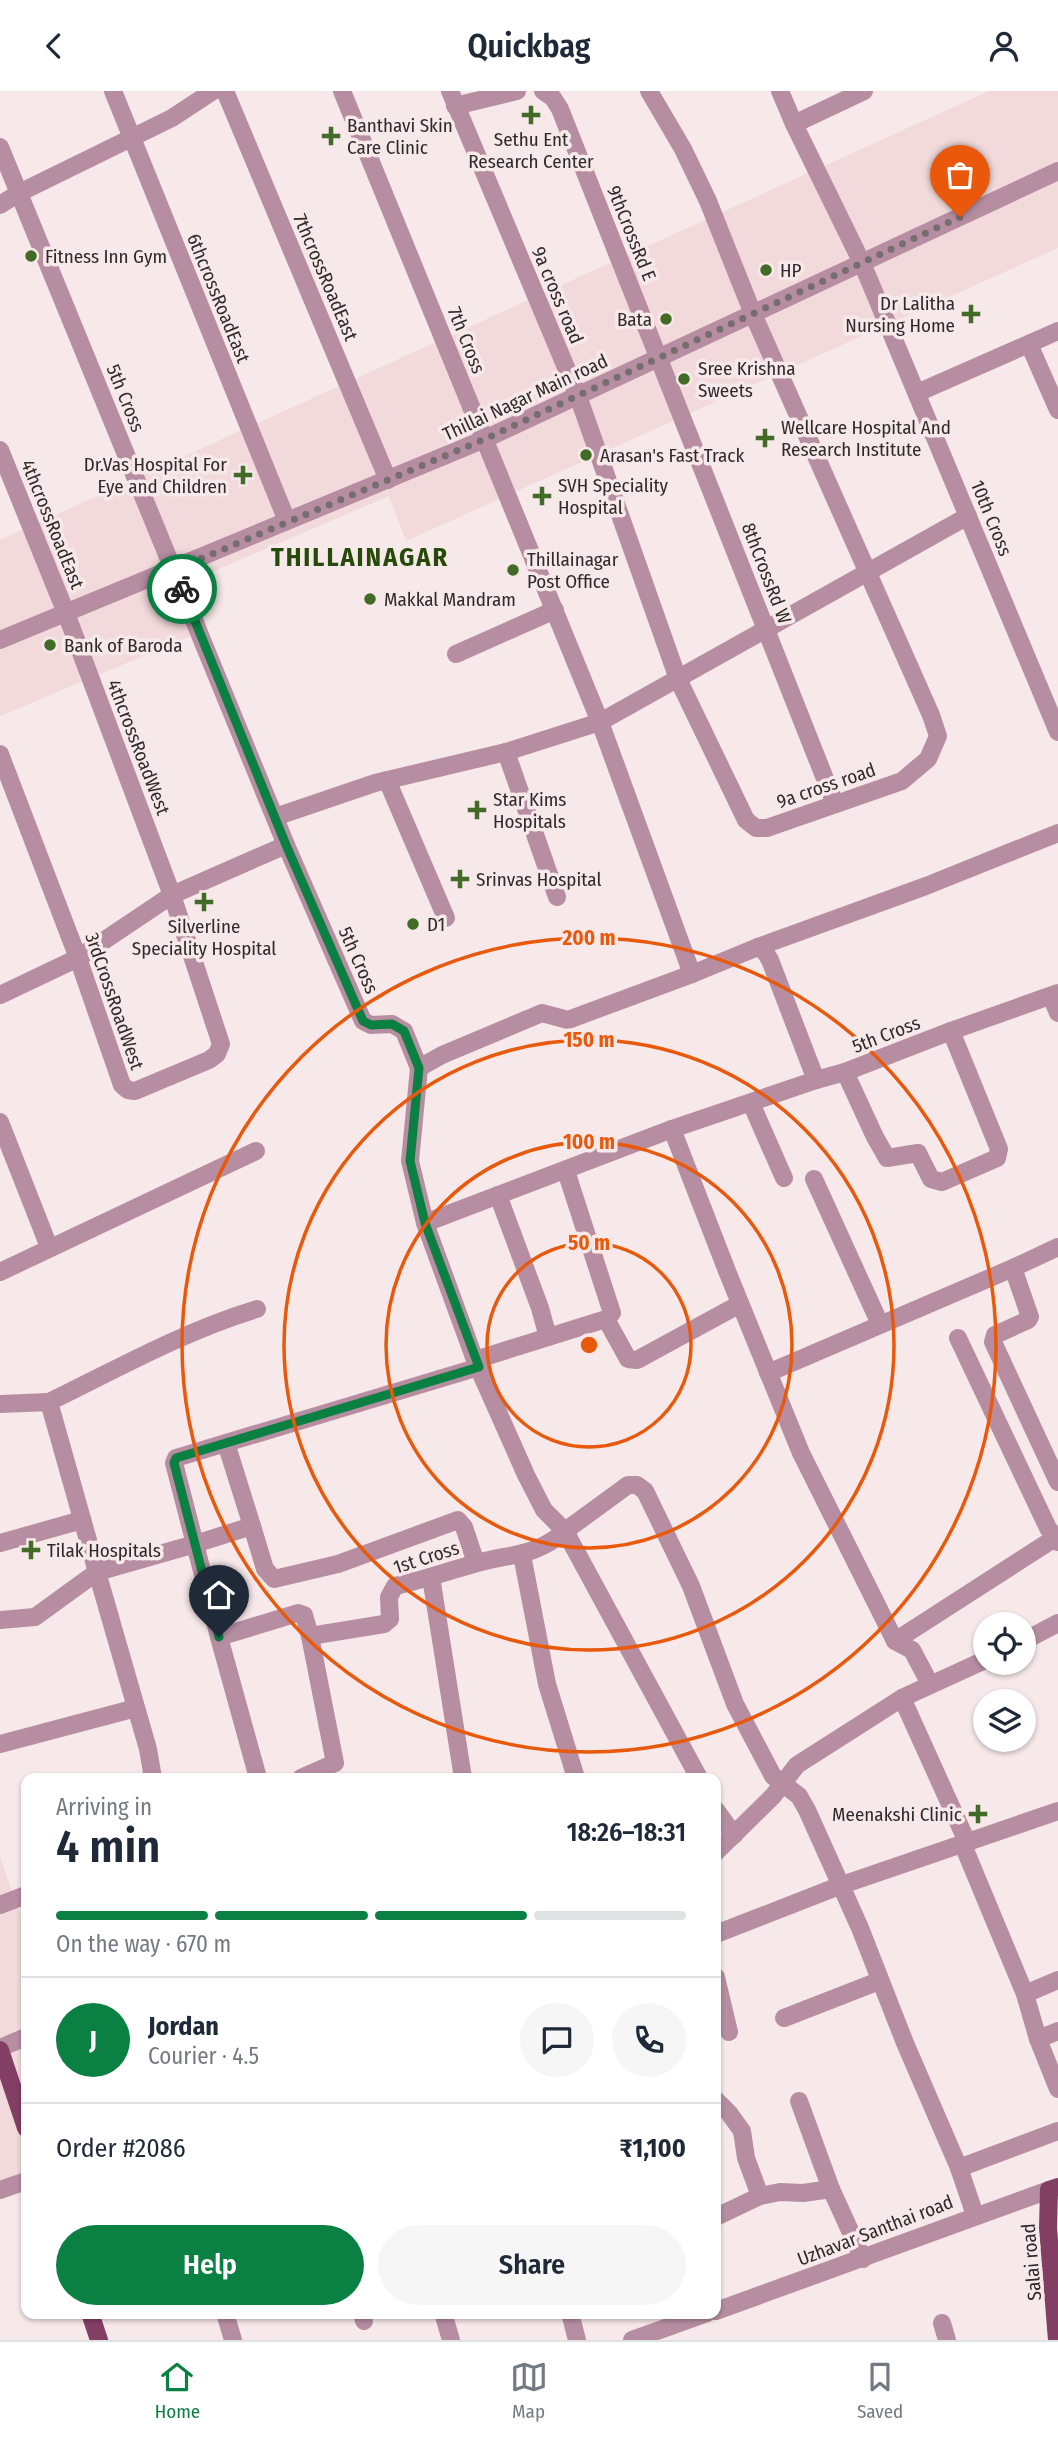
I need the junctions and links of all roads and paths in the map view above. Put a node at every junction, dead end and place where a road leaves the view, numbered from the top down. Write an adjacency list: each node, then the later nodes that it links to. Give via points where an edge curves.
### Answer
1 (113, 91): 12 (street, 6thcrossRoadEast)
2 (213, 91): 12 (street)
3 (225, 91): 28 (street, 7thcrossRoadEast)
4 (342, 91): 26 (street, 7th Cross)
5 (517, 91): 10 (street)
6 (543, 91): 22 (street, 9thCrossRd E, via 560,109)
7 (649, 91): 19 (street, 9a cross road, via 708,201)
8 (780, 91): 11 (street, 10th Cross)
9 (864, 91): 11 (street)
10 (453, 99): 24 (street, 9a cross road)
11 (794, 124): 18 (street, 10th Cross)
12 (132, 138): 16 (street); 30 (street, 6thcrossRoadEast)
13 (0, 146): 15 (street, 5th Cross)
14 (1058, 171): 18 (street, Thillai Nagar Main road)
15 (6, 177): 16 (street, 5th Cross)
16 (19, 193): 17 (street); 31 (street, 5th Cross)
17 (0, 205)
18 (862, 263): 19 (street, Thillai Nagar Main road); 23 (street, 10th Cross)
19 (753, 314): 22 (street, Thillai Nagar Main road); 32 (street, 9a cross road)
20 (1058, 331): 21 (street)
21 (1029, 344): 23 (street); 25 (street)
22 (660, 358): 24 (street, Thillai Nagar Main road); 35 (street, 8thCrossRd W)
23 (917, 393): 29 (street, 10th Cross)
24 (578, 396): 26 (street, Thillai Nagar Main road); 38 (street, 9a cross road)
25 (1058, 410)
26 (485, 439): 28 (street, Thillai Nagar Main road); 33 (street, 7th Cross)
27 (0, 450): 34 (street, 4thcrossRoadEast)
28 (388, 480): 30 (street, Thillai Nagar Main road)
29 (968, 516): 32 (street); 39 (street, 10th Cross)
30 (287, 521): 31 (street, Thillai Nagar Main road)
31 (174, 570): 34 (street, Thillai Nagar Main road); 45 (street, 5th Cross)
32 (867, 573): 35 (street); 44 (street, 9a cross road, via 938,736 928,759 902,781)
33 (555, 610): 37 (street); 40 (street, 7th Cross)
34 (66, 613): 36 (street, Thillai Nagar Main road); 48 (street, 4thcrossRoadWest)
35 (766, 629): 38 (street); 44 (street, 8thCrossRd W)
36 (0, 640)
37 (456, 654)
38 (678, 679): 40 (street); 44 (street, 9a cross road, via 746,820 756,828)
39 (1056, 721)
40 (600, 722): 41 (street); 53 (street, 7th Cross)
41 (506, 752): 43 (street); 49 (street)
42 (0, 754): 52 (street, 3rdCrossRoadWest)
43 (387, 780): 45 (street); 50 (street)
44 (835, 804)
45 (275, 817): 47 (street, 5th Cross)
46 (1058, 833): 51 (street)
47 (286, 845): 48 (street); 57 (street, 5th Cross, via 363,1021 392,1024 404,1031)
48 (172, 895): 52 (street); 52 (street, 3rdCrossRoadWest, via 221,1044 209,1061 135,1091 125,1088)
49 (557, 897)
50 (446, 918)
51 (758, 947): 53 (street); 59 (street, via 770,960)
52 (78, 958): 54 (street)
53 (692, 974): 57 (street, via 568,1020 542,1013)
54 (0, 995)
55 (1056, 1001): 56 (street, 5th Cross)
56 (951, 1031): 58 (street, 5th Cross); 58 (street, via 999,1149 997,1158 942,1182 931,1179 918,1153 887,1158)
57 (419, 1068): 68 (street, 5th Cross, via 410,1161)
58 (845, 1072): 59 (street, 5th Cross)
59 (816, 1080): 60 (street, 5th Cross)
60 (751, 1103): 62 (street, 5th Cross); 65 (street)
61 (0, 1122): 69 (street)
62 (672, 1129): 64 (street, 5th Cross); 73 (street)
63 (257, 1151): 69 (street)
64 (566, 1171): 67 (street, 5th Cross); 75 (street, via 612,1313)
65 (784, 1178)
66 (814, 1179): 76 (street)
67 (498, 1195): 68 (street, 5th Cross); 77 (street)
68 (425, 1223): 79 (street)
69 (49, 1247): 72 (street)
70 (1058, 1247): 71 (street)
71 (1013, 1268): 76 (street); 84 (street, via 1030,1317 995,1335 993,1342)
72 (0, 1272)
73 (740, 1304): 75 (street, via 637,1360 628,1359); 80 (street)
74 (257, 1310): 81 (street, via 177,1339)
75 (606, 1319): 77 (street)
76 (880, 1324): 80 (street)
77 (548, 1337): 79 (street)
78 (958, 1338): 88 (street)
79 (477, 1363): 83 (street); 87 (street, via 530,1484 544,1510)
80 (768, 1373): 100 (street, via 801,1453)
81 (49, 1402): 82 (street); 85 (street)
82 (0, 1404)
83 (226, 1443): 86 (street); 90 (street, via 176,1458 174,1463)
84 (1058, 1482)
85 (82, 1520): 89 (street); 93 (street)
86 (252, 1526): 90 (street); 92 (street, via 265,1569 274,1579 338,1564 458,1520)
87 (565, 1531): 91 (street, 1st Cross, via 551,1543); 111 (street); 112 (street, 1st Cross, via 628,1485 645,1490 691,1587 735,1704 773,1776)
88 (1057, 1539): 100 (street)
89 (0, 1543)
90 (195, 1544): 93 (street); 99 (street)
91 (522, 1555): 92 (street, 1st Cross); 110 (street, via 547,1684)
92 (476, 1563): 94 (street, 1st Cross)
93 (97, 1572): 95 (street, via 41,1614); 104 (street)
94 (431, 1577): 98 (street, 1st Cross, via 391,1590 387,1622); 109 (street)
95 (0, 1620)
96 (1058, 1623): 97 (street)
97 (1036, 1635)
98 (310, 1636): 99 (street, via 304,1615 298,1613); 106 (street)
99 (219, 1637): 108 (street)
100 (895, 1641): 102 (street, via 912,1650)
101 (973, 1666): 102 (street)
102 (930, 1684): 103 (street)
103 (902, 1698): 112 (street, via 797,1765); 116 (street)
104 (136, 1709): 105 (street); 107 (street)
105 (0, 1744)
106 (338, 1771)
107 (152, 1773)
108 (257, 1773)
109 (462, 1773)
110 (574, 1773)
111 (696, 1773)
112 (783, 1783): 115 (street); 118 (street, via 799,1795)
113 (1058, 1811): 116 (street)
114 (721, 1816): 115 (street)
115 (734, 1835): 117 (street)
116 (965, 1845): 118 (street); 124 (street)
117 (721, 1847)
118 (839, 1886): 121 (street); 122 (street)
119 (21, 1897): 120 (street)
120 (0, 1905)
121 (721, 1932)
122 (879, 1980): 126 (street); 137 (street)
123 (1058, 1980): 124 (street)
124 (1025, 1994): 130 (street)
125 (721, 1998): 128 (street)
126 (784, 2018)
127 (1058, 2031): 130 (street)
128 (729, 2032)
129 (21, 2039): 131 (street)
130 (1038, 2039): 132 (street)
131 (0, 2049): 135 (main road)
132 (1058, 2089)
133 (799, 2101): 140 (street)
134 (721, 2105): 142 (street, via 742,2131)
135 (21, 2113)
136 (1058, 2131): 137 (street)
137 (959, 2168): 144 (street)
138 (21, 2183): 141 (street)
139 (1053, 2188): 144 (street, Uzhavar Santhai road); 157 (main road, Salai road, via 1048,2228)
140 (831, 2189): 142 (street); 145 (street)
141 (0, 2190)
142 (760, 2196): 143 (street)
143 (721, 2215)
144 (975, 2215): 145 (street, Uzhavar Santhai road)
145 (863, 2259): 146 (street, Uzhavar Santhai road)
146 (721, 2309)
147 (92, 2319): 152 (main road)
148 (227, 2319): 153 (street)
149 (445, 2319): 154 (street)
150 (571, 2319): 155 (street)
151 (690, 2319): 156 (street)
152 (99, 2340)
153 (233, 2340)
154 (451, 2340)
155 (577, 2340)
156 (632, 2340)
157 (1057, 2340)

